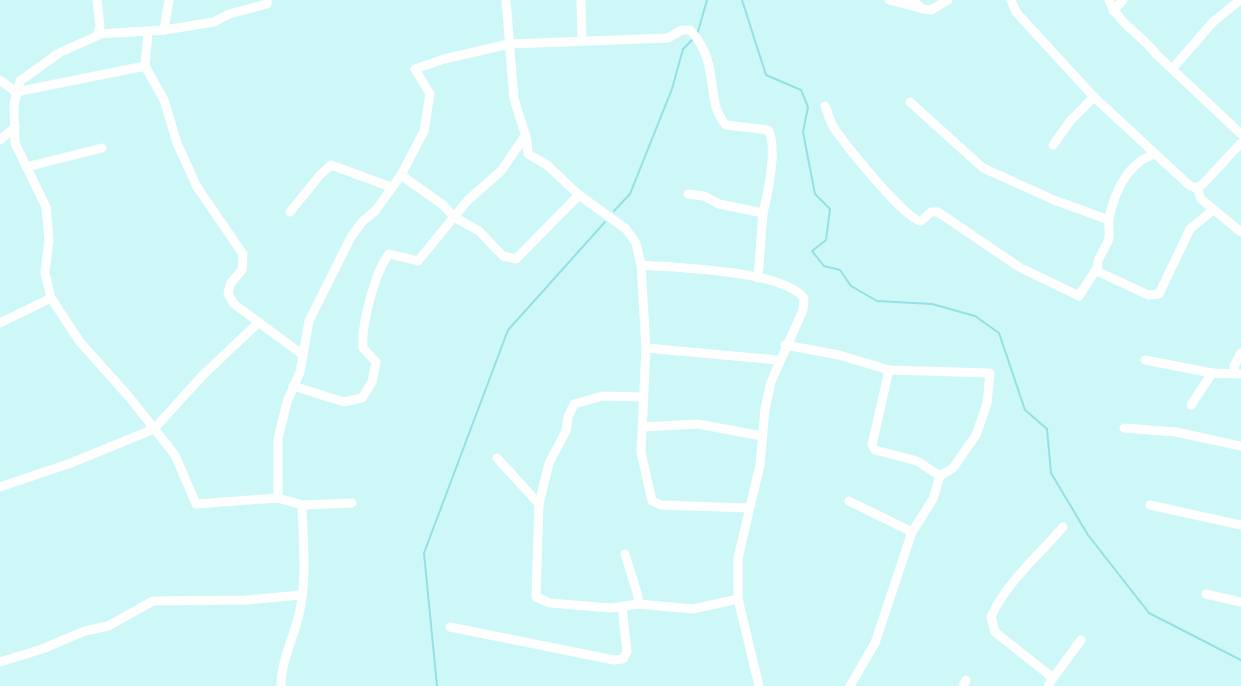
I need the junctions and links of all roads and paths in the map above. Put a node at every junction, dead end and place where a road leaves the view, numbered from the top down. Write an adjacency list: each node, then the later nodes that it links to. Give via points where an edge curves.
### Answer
1 (97, 0): 17 (street)
2 (169, 0): 15 (street)
3 (267, 0): 15 (street, via 267,4 214,22)
4 (506, 0): 19 (street)
5 (581, 0): 18 (street)
6 (889, 0): 13 (street)
7 (913, 0): 13 (street)
8 (948, 0): 13 (street, via 931,10)
9 (1011, 0): 24 (street, via 1016,12)
10 (1109, 0): 14 (street)
11 (1124, 0): 14 (street)
12 (1240, 0): 21 (street, via 1213,22)
13 (922, 9)
14 (1113, 11): 21 (street)
15 (164, 30): 16 (street)
16 (148, 32): 17 (street); 20 (street)
17 (98, 34): 23 (street, via 43,63 20,81)
18 (582, 41): 19 (street); 45 (street, via 668,38 690,30 704,47 713,72 720,119 726,125 768,129 772,136 772,164)
19 (509, 44): 30 (street, via 514,99); 38 (street, via 416,69 430,94 430,106 424,131)
20 (145, 66): 23 (street); 53 (street, via 164,100 177,143 197,187 243,254 242,270 230,284 228,294 234,304)
21 (1173, 68): 28 (street)
22 (0, 80): 23 (street)
23 (16, 92): 29 (street)
24 (1094, 97): 34 (street); 36 (street)
25 (910, 102): 47 (street, via 983,168)
26 (825, 106): 50 (street, via 833,126 915,220 938,212 1020,267 1079,296)
27 (1241, 117): 28 (street)
28 (1233, 125): 31 (street)
29 (15, 127): 32 (street); 37 (street, via 15,143)
30 (526, 134): 42 (street, via 528,154 547,165); 46 (street, via 525,141 501,171)
31 (1241, 134)
32 (0, 140)
33 (1241, 143): 40 (street)
34 (1053, 144)
35 (102, 147): 37 (street)
36 (1156, 154): 40 (street); 47 (street, via 1145,157 1120,184)
37 (26, 167): 52 (street, via 46,207 49,240 45,273)
38 (401, 175): 39 (street); 46 (street)
39 (391, 187): 44 (street, via 331,165); 58 (street, via 351,237 320,296 309,321)
40 (1197, 188): 43 (street, via 1201,199)
41 (688, 194): 45 (street)
42 (579, 195): 46 (street, via 516,259 503,255 479,231); 49 (street, via 626,229 636,243)
43 (1213, 210): 48 (street); 50 (street, via 1191,230 1159,294 1148,295)
44 (290, 212)
45 (763, 213): 51 (street)
46 (454, 217): 64 (street, via 418,261 389,254 383,262 365,313 363,348 376,362 372,382 362,398 344,402)
47 (1109, 220): 50 (street, via 1109,238)
48 (1241, 232)
49 (641, 265): 51 (street); 56 (street)
50 (1097, 268)
51 (758, 278): 55 (street, via 784,283 804,298)
52 (51, 298): 54 (street); 69 (street, via 80,342)
53 (259, 322): 58 (street); 69 (street)
54 (0, 323)
55 (786, 345): 59 (street); 61 (street)
56 (646, 348): 59 (street); 65 (street)
57 (1241, 353): 63 (street, via 1234,366)
58 (303, 355): 64 (street)
59 (779, 360): 70 (street)
60 (1144, 360): 62 (street)
61 (889, 370): 73 (street, via 872,445 875,450 918,461); 73 (street, via 990,373 987,404 976,435 953,468)
62 (1212, 374): 63 (street); 66 (street)
63 (1238, 374)
64 (294, 386): 75 (street, via 278,439)
65 (644, 397): 67 (street); 78 (street, via 603,396 574,404 566,431 549,463)
66 (1191, 405)
67 (642, 427): 70 (street, via 698,424); 81 (street, via 641,452 652,501 661,505)
68 (1124, 428): 71 (street, via 1176,432)
69 (154, 429): 74 (street, via 71,464); 75 (street, via 175,455 196,504)
70 (762, 436): 81 (street, via 760,465)
71 (1241, 446)
72 (497, 458): 78 (street)
73 (940, 476): 84 (street, via 933,499)
74 (0, 486)
75 (278, 498): 79 (street)
76 (849, 501): 84 (street)
77 (352, 503): 79 (street)
78 (539, 504): 91 (street, via 536,597 573,606)
79 (302, 505): 87 (street)
80 (1150, 505): 82 (street)
81 (749, 508): 88 (street, via 738,558)
82 (1241, 525)
83 (1063, 527): 95 (street, via 1010,587 991,617 995,632)
84 (912, 532): 98 (street, via 875,643)
85 (625, 554): 90 (street)
86 (1206, 594): 89 (street)
87 (302, 595): 94 (street, via 153,601 108,626); 96 (street)
88 (738, 600): 90 (street, via 693,609); 97 (street)
89 (1241, 602)
90 (638, 604): 91 (street)
91 (622, 606): 92 (street, via 627,652 622,659 614,660)
92 (450, 627)
93 (1081, 640): 95 (street)
94 (0, 662)
95 (1051, 682)
96 (280, 686)
97 (759, 686)
98 (850, 686)

